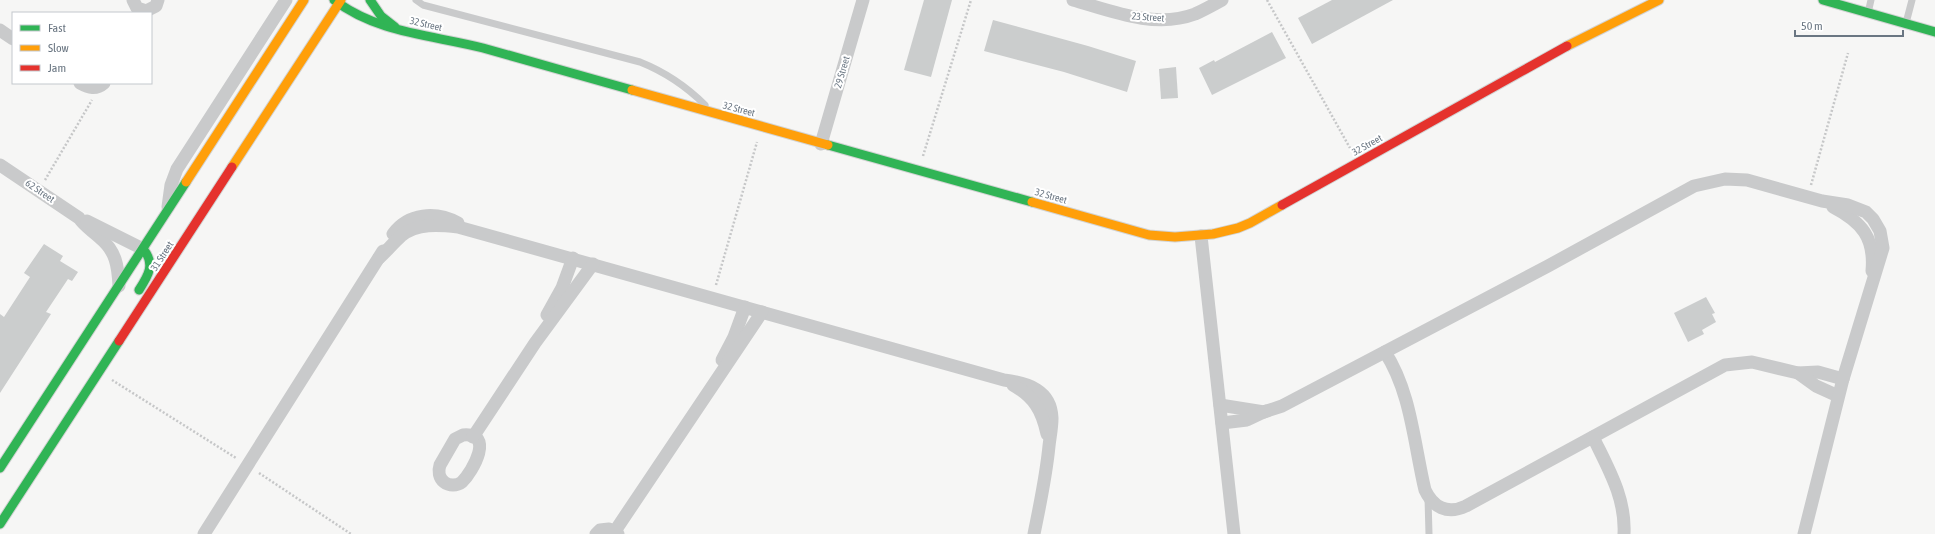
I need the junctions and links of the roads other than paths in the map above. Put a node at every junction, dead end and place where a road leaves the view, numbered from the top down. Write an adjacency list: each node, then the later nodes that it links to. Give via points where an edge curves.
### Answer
1 (158, 0): 14 (street, via 152,9)
2 (286, 0): 29 (street, via 177,169 171,185)
3 (304, 0): 29 (street, 31 Street)
4 (370, 0): 19 (street, 32 Street, via 382,16)
5 (416, 0): 26 (lane, via 423,5 640,62 680,84)
6 (862, 0): 27 (street, 29 Street)
7 (1072, 0): 8 (street, 23 Street, via 1129,16 1154,20 1194,14)
8 (1222, 0)
9 (1660, 0): 31 (street, 32 Street, via 1540,60 1250,223)
10 (1823, 0): 15 (street)
11 (1871, 0): 15 (lane)
12 (1912, 0): 17 (lane)
13 (338, 1): 19 (street, 32 Street, via 368,20); 22 (street, 31 Street)
14 (138, 8)
15 (1868, 13): 17 (street)
16 (353, 23): 19 (street)
17 (1906, 24): 21 (street)
18 (336, 26): 22 (street)
19 (397, 29): 26 (street, 32 Street, via 481,48)
20 (0, 30): 23 (street)
21 (1935, 32)
22 (317, 37): 38 (street, 31 Street)
23 (12, 38)
24 (82, 84): 25 (street, via 89,88)
25 (99, 86)
26 (712, 113): 27 (street, 32 Street)
27 (821, 144): 31 (street, 32 Street, via 1149,235)
28 (0, 165): 30 (street, 62 Street)
29 (168, 210): 32 (street, 31 Street)
30 (79, 218): 32 (street, 62 Street); 35 (street, 62 Street, via 110,248 116,260)
31 (1202, 236): 45 (street)
32 (143, 249): 35 (street, 31 Street); 38 (street, via 151,259 152,265 134,299)
33 (573, 258): 34 (street); 39 (street, via 562,288 544,320); 54 (street, via 470,229 446,226 416,228 400,237 379,258)
34 (593, 264): 36 (street); 39 (street)
35 (119, 286): 50 (street, 31 Street)
36 (745, 307): 37 (street); 43 (street, via 734,337 716,369)
37 (762, 312): 43 (street); 56 (street, via 1033,386 1045,398 1052,418 1045,483)
38 (118, 343): 52 (street, 31 Street)
39 (535, 343): 48 (street)
40 (1385, 352): 42 (street, via 1694,186 1725,179 1747,180 1822,201 1848,214 1864,230 1872,248 1871,283); 46 (street); 51 (street, via 1403,389)
41 (1798, 372): 42 (street, via 1818,372); 44 (street, via 1816,386); 49 (street, via 1752,362 1725,365)
42 (1843, 379): 44 (street)
43 (707, 392): 53 (street)
44 (1838, 396): 60 (street)
45 (1220, 405): 46 (street); 47 (street)
46 (1265, 412): 47 (street, via 1247,420)
47 (1222, 422): 57 (street)
48 (473, 437)
49 (1593, 437): 51 (street, via 1461,509 1443,509); 59 (street, via 1617,488 1623,510)
50 (0, 468)
51 (1428, 496): 58 (lane)
52 (0, 524)
53 (617, 532): 55 (street, via 604,529)
54 (204, 534)
55 (596, 534)
56 (1034, 534)
57 (1234, 534)
58 (1429, 534)
59 (1624, 534)
60 (1804, 534)

